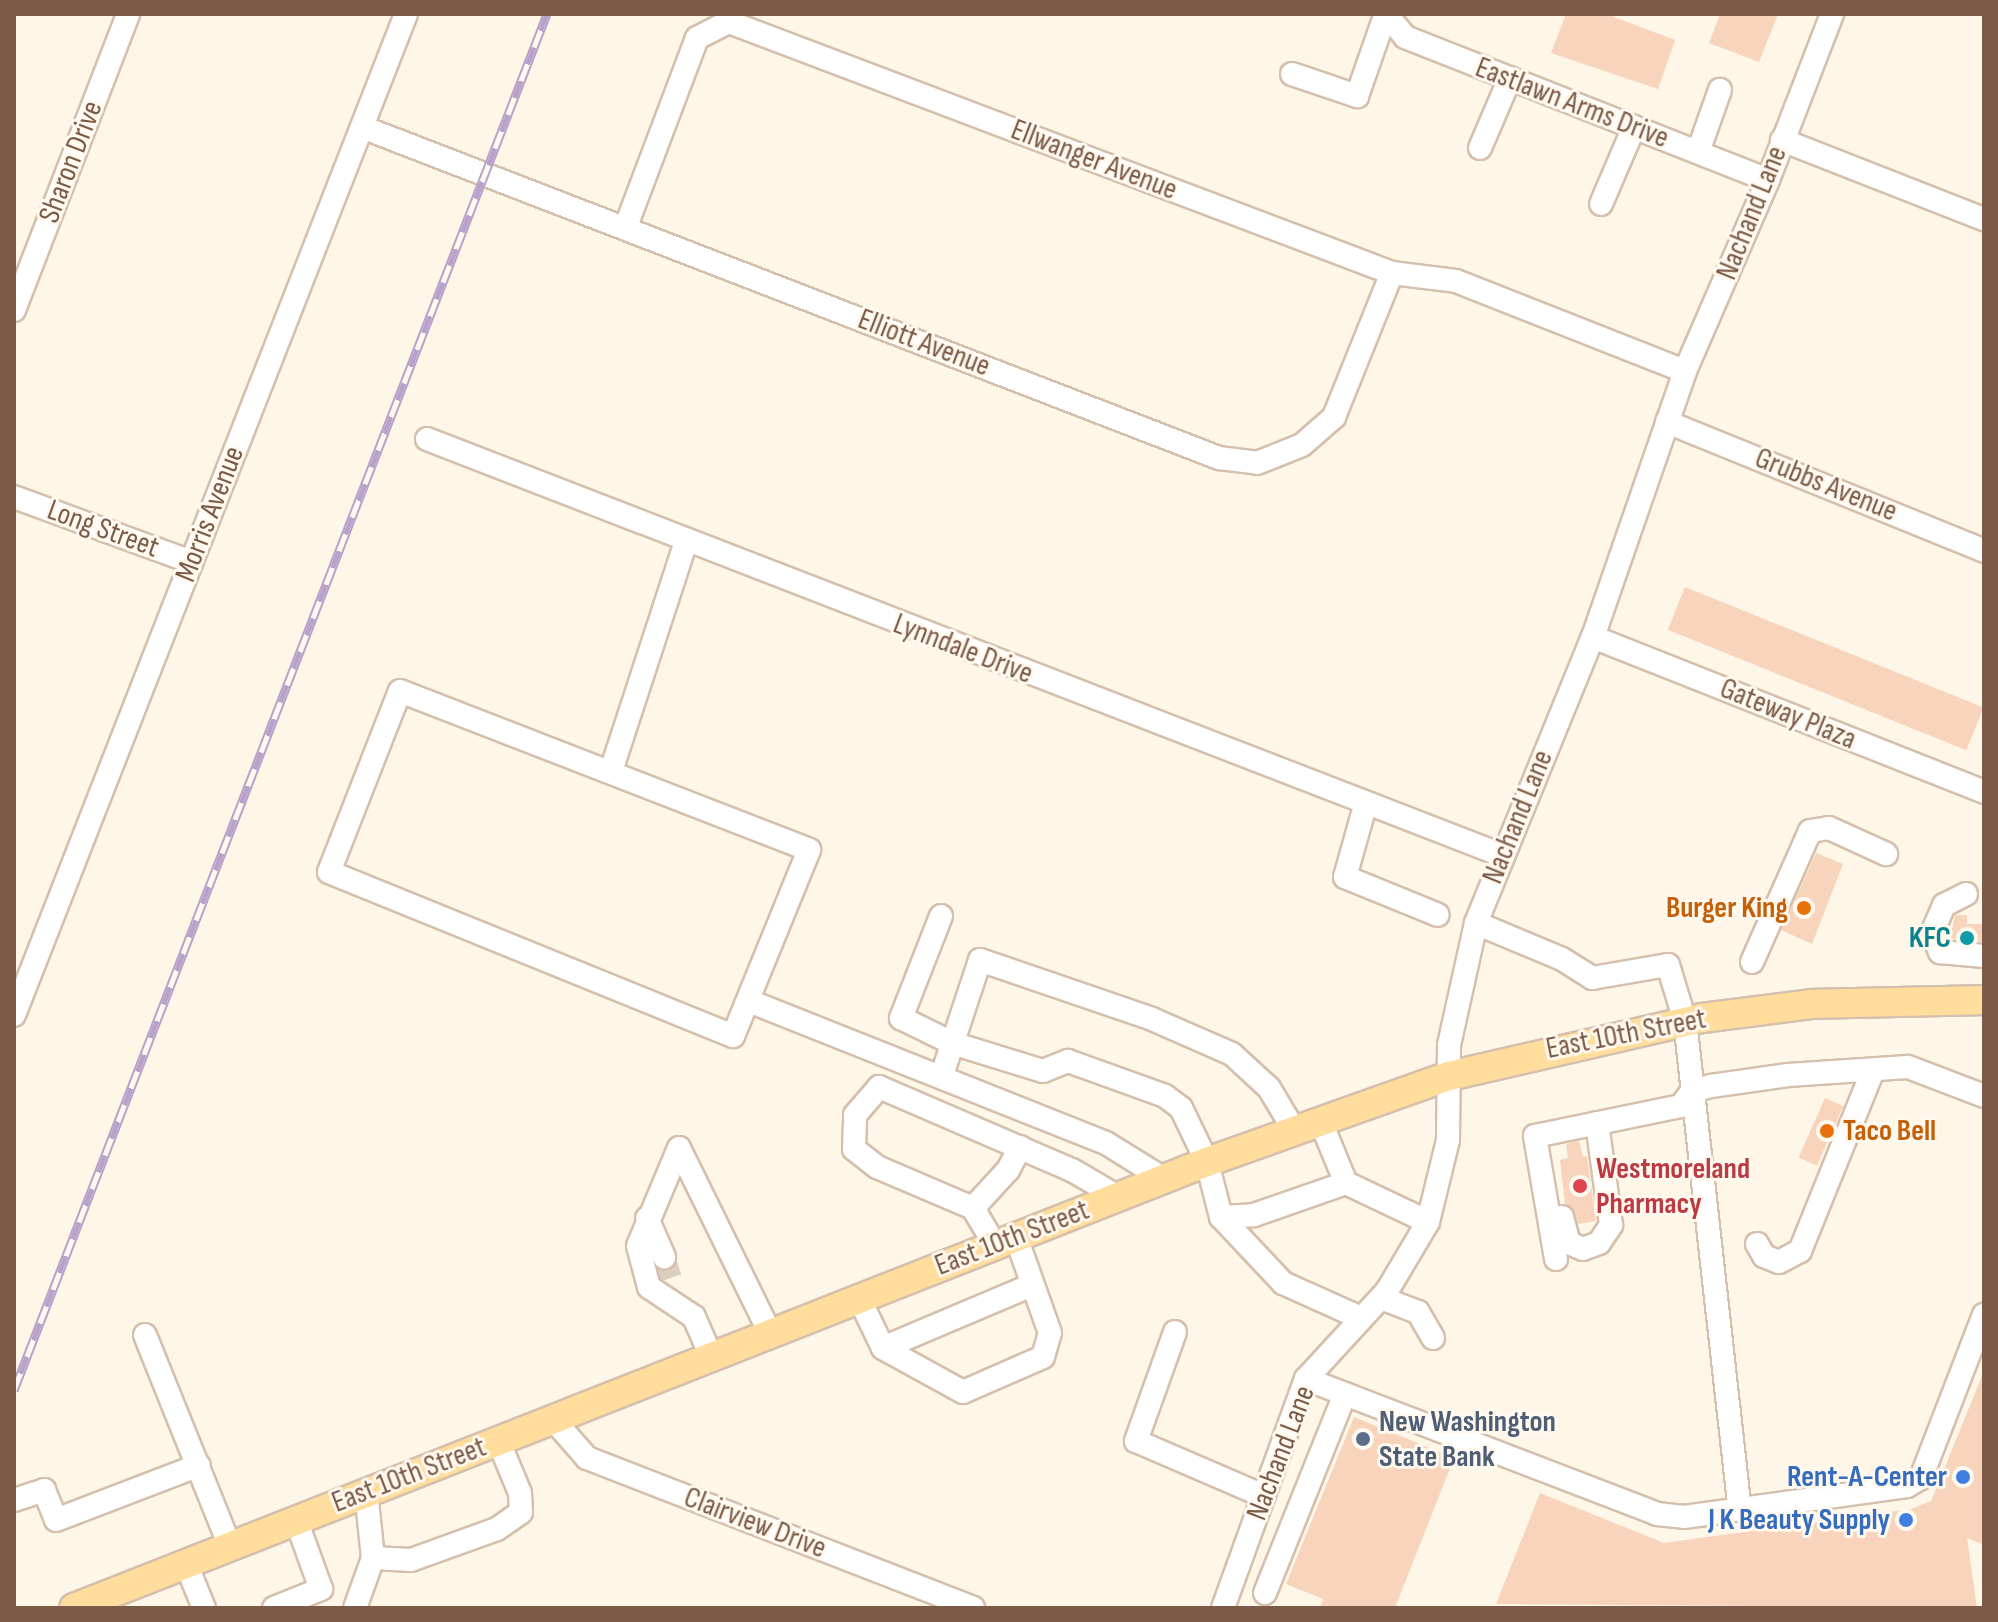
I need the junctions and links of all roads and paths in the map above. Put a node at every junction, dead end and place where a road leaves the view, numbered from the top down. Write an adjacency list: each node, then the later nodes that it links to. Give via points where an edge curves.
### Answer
1 (128, 14): 18 (street, Sharon Drive)
2 (406, 14): 8 (street, Morris Avenue)
3 (1832, 14): 10 (street, Nachand Lane)
4 (1386, 15): 5 (street, via 1357,96); 6 (street, Eastlawn Arms Drive, via 1405,37)
5 (1292, 74)
6 (1510, 78): 9 (street, Eastlawn Arms Drive); 11 (street)
7 (1720, 90): 12 (street)
8 (362, 127): 16 (street, Elliott Avenue); 25 (street, Morris Avenue)
9 (1634, 127): 12 (street, Eastlawn Arms Drive); 14 (street)
10 (1782, 140): 13 (street, Nachand Lane); 15 (street)
11 (1480, 148)
12 (1698, 152): 13 (street, Eastlawn Arms Drive)
13 (1768, 180): 19 (street, Nachand Lane)
14 (1601, 204)
15 (1984, 219)
16 (626, 226): 17 (street, Elliott Avenue, via 1219,458 1257,463 1302,445 1334,417); 17 (street, Ellwanger Avenue, via 697,38 729,22)
17 (1392, 273): 19 (street, Ellwanger Avenue, via 1456,281)
18 (14, 310)
19 (1685, 371): 20 (street, Nachand Lane)
20 (1667, 422): 24 (street, Grubbs Avenue); 26 (street, Nachand Lane)
21 (427, 439): 23 (street, Lynndale Drive)
22 (14, 497): 25 (street, Long Street)
23 (686, 542): 27 (street); 29 (street, Lynndale Drive)
24 (1984, 551)
25 (192, 562): 40 (street, Morris Avenue)
26 (1593, 637): 28 (street, Gateway Plaza); 31 (street, Nachand Lane)
27 (611, 771): 39 (street, via 809,850); 39 (street, via 400,691 329,872 733,1036)
28 (1984, 792)
29 (1365, 806): 31 (street, Lynndale Drive); 33 (street, via 1345,877)
30 (1886, 854): 37 (street, via 1829,828 1810,831)
31 (1502, 855): 35 (street, Nachand Lane)
32 (1966, 894): 36 (street, via 1944,905 1932,933 1940,952)
33 (1438, 915)
34 (941, 916): 42 (street, via 901,1018)
35 (1476, 923): 41 (street, via 1562,959 1592,978 1668,965); 45 (street, Nachand Lane, via 1449,1045)
36 (1984, 956)
37 (1752, 962)
38 (1984, 1000): 41 (main road, East 10th Street, via 1811,1004)
39 (749, 1001): 44 (street)
40 (14, 1015)
41 (1685, 1021): 45 (main road, East 10th Street); 46 (street)
42 (952, 1043): 44 (street); 49 (street, via 980,960 1152,1019 1232,1054); 52 (street, via 1043,1071 1068,1061 1165,1096 1181,1108)
43 (1873, 1070): 46 (street, via 1788,1075); 47 (street, via 1908,1067); 61 (street, via 1800,1251 1779,1262 1764,1256)
44 (942, 1075): 53 (street, via 1106,1143)
45 (1449, 1076): 49 (main road, East 10th Street); 59 (street, Nachand Lane, via 1448,1140)
46 (1692, 1091): 48 (street, via 1681,1106); 85 (street)
47 (1984, 1096)
48 (1597, 1123): 50 (street); 50 (street, via 1611,1225 1599,1243 1583,1249 1566,1238)
49 (1307, 1125): 52 (main road, East 10th Street); 54 (street)
50 (1546, 1134): 63 (street, via 1535,1136)
51 (1020, 1147): 55 (street); 56 (street, via 1008,1170); 56 (street, via 879,1087 855,1115 854,1149 877,1167)
52 (1207, 1162): 53 (main road, East 10th Street); 57 (street)
53 (1164, 1179): 55 (main road, East 10th Street)
54 (1346, 1183): 57 (street, via 1254,1215); 59 (street)
55 (1118, 1197): 60 (main road, East 10th Street)
56 (973, 1208): 60 (street)
57 (1221, 1217): 70 (street, via 1283,1283)
58 (647, 1218): 62 (street); 68 (street, via 638,1246 649,1287); 72 (street, via 679,1148)
59 (1428, 1222): 66 (street, Nachand Lane)
60 (1006, 1241): 65 (street); 67 (main road, East 10th Street)
61 (1757, 1244)
62 (664, 1257)
63 (1556, 1259)
64 (672, 1281): 68 (street)
65 (1032, 1285): 75 (street); 75 (street, via 1050,1333 1043,1357 963,1392)
66 (1387, 1291): 70 (street, Nachand Lane); 74 (street, via 1389,1301 1418,1312)
67 (859, 1298): 72 (main road, East 10th Street); 75 (street)
68 (681, 1308): 76 (street, via 694,1317)
69 (1984, 1315): 85 (street, via 1921,1478 1907,1486)
70 (1361, 1318): 77 (street, Nachand Lane)
71 (1175, 1332): 83 (street, via 1136,1441)
72 (770, 1333): 76 (main road, East 10th Street)
73 (145, 1335): 81 (street)
74 (1433, 1338)
75 (883, 1348)
76 (711, 1356): 79 (main road, East 10th Street)
77 (1306, 1379): 78 (street); 83 (street, Nachand Lane)
78 (1345, 1394): 85 (street, via 1657,1514 1684,1517); 90 (street)
79 (552, 1418): 80 (main road, East 10th Street); 96 (street, Clairview Drive, via 587,1458)
80 (498, 1440): 82 (main road, East 10th Street); 88 (street, via 520,1493 521,1512 497,1529 411,1560)
81 (199, 1465): 84 (street, via 56,1520 44,1490); 87 (street)
82 (366, 1491): 86 (main road, East 10th Street); 88 (street)
83 (1264, 1496): 97 (street, Nachand Lane)
84 (14, 1500)
85 (1740, 1510)
86 (296, 1520): 87 (main road, East 10th Street); 94 (street, via 321,1589)
87 (230, 1546): 89 (main road, East 10th Street)
88 (373, 1558): 95 (street)
89 (186, 1564): 91 (main road, East 10th Street); 93 (street)
90 (1265, 1593)
91 (113, 1601): 92 (main road, East 10th Street)
92 (74, 1608)
93 (204, 1608)
94 (274, 1608)
95 (355, 1608)
96 (973, 1608)
97 (1223, 1608)

